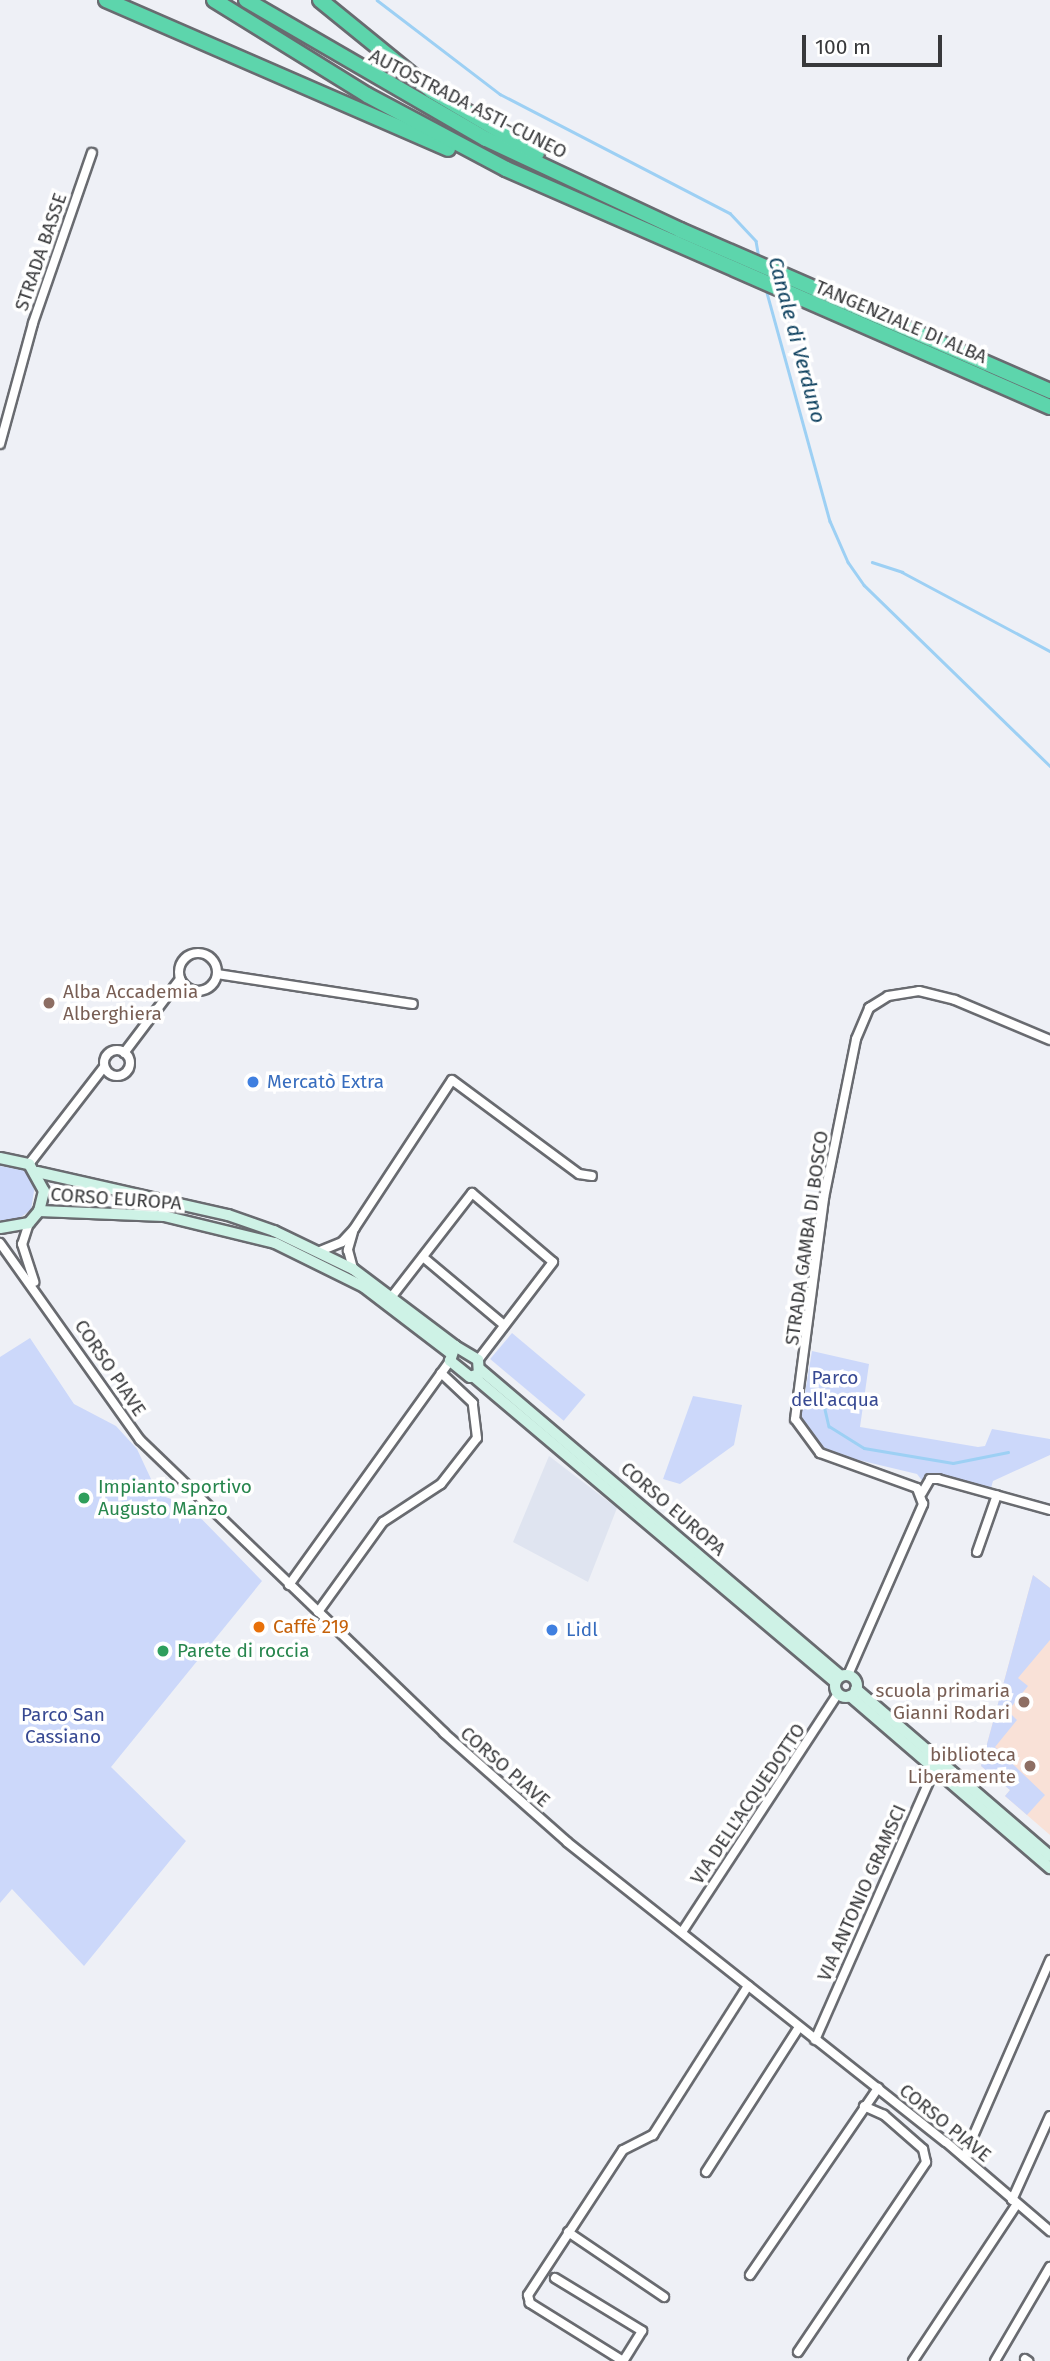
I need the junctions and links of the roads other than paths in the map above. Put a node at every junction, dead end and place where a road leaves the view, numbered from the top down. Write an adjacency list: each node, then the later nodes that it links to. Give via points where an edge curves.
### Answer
1 (106, 0): 6 (highway)
2 (214, 0): 6 (highway, AUTOSTRADA ASTI-CUNEO, via 367,95)
3 (246, 0): 7 (highway, AUTOSTRADA ASTI-CUNEO, via 439,114)
4 (320, 0): 7 (highway, via 467,114)
5 (92, 153): 10 (street, STRADA BASSE, via 33,323)
6 (506, 169): 9 (highway, TANGENZIALE DI ALBA)
7 (731, 253): 8 (highway, TANGENZIALE DI ALBA)
8 (1050, 391)
9 (1050, 407)
10 (0, 444)
11 (217, 974): 12 (street, via 211,986 199,991); 12 (street, via 210,958 193,954 180,966); 13 (street)
12 (180, 979): 15 (street)
13 (413, 1004)
14 (1050, 1040): 34 (street, STRADA GAMBA DI BOSCO, via 919,991 888,996 869,1008 856,1039 829,1170 795,1419 820,1453)
15 (124, 1053): 16 (street, via 109,1053); 16 (street, via 130,1063 125,1073 113,1076)
16 (104, 1067): 18 (street)
17 (0, 1158): 18 (main road, CORSO EUROPA)
18 (33, 1168): 20 (main road, via 44,1191); 25 (main road, CORSO EUROPA, via 228,1215)
19 (592, 1176): 23 (street, via 579,1174 452,1080)
20 (39, 1211): 21 (main road); 31 (main road, CORSO EUROPA, via 164,1216 275,1242 364,1287)
21 (29, 1223): 22 (main road); 28 (street, via 22,1244)
22 (0, 1228)
23 (354, 1229): 25 (street, via 342,1242); 27 (street, via 348,1250)
24 (0, 1243): 28 (street)
25 (320, 1251): 27 (main road, CORSO EUROPA)
26 (423, 1256): 29 (street); 30 (street); 30 (street, via 472,1192 553,1262)
27 (353, 1269): 29 (main road, CORSO EUROPA)
28 (40, 1294): 38 (street, CORSO PIAVE, via 140,1440)
29 (393, 1295): 31 (main road, CORSO EUROPA)
30 (504, 1325): 32 (street)
31 (451, 1353): 32 (main road); 32 (main road); 33 (street)
32 (478, 1369): 40 (main road, CORSO EUROPA); 40 (main road, CORSO EUROPA, via 562,1447)
33 (441, 1373): 38 (street); 39 (street, via 473,1403 477,1438 441,1484 383,1522)
34 (922, 1493): 35 (street, via 930,1479 938,1479); 40 (street, via 913,1531)
35 (997, 1495): 36 (street); 37 (street)
36 (1050, 1510)
37 (977, 1552)
38 (289, 1585): 39 (street, CORSO PIAVE)
39 (318, 1612): 45 (street, CORSO PIAVE, via 567,1842)
40 (842, 1678): 41 (main road); 41 (main road)
41 (848, 1693): 42 (main road); 45 (street, VIA DELL'ACQUEDOTTO)
42 (937, 1765): 43 (main road); 44 (main road); 49 (street, VIA ANTONIO GRAMSCI)
43 (1050, 1856)
44 (1050, 1868)
45 (682, 1932): 47 (street, CORSO PIAVE)
46 (1050, 1960): 53 (street)
47 (748, 1986): 48 (street, CORSO PIAVE); 57 (street, via 653,2135 623,2150)
48 (799, 2027): 49 (street, CORSO PIAVE); 54 (street)
49 (815, 2040): 50 (street, CORSO PIAVE)
50 (878, 2088): 51 (street); 53 (street, CORSO PIAVE)
51 (864, 2106): 59 (street); 62 (street, via 884,2115 923,2149 926,2162)
52 (1050, 2116): 55 (street)
53 (964, 2157): 55 (street, CORSO PIAVE)
54 (706, 2172)
55 (1015, 2202): 56 (street, CORSO PIAVE); 64 (street)
56 (1050, 2231)
57 (568, 2232): 61 (street); 63 (street, via 531,2289 530,2303)
58 (1050, 2266): 65 (street)
59 (750, 2275)
60 (555, 2278): 63 (street, via 642,2331)
61 (664, 2297)
62 (798, 2352)
63 (623, 2361)
64 (913, 2361)
65 (995, 2361)

